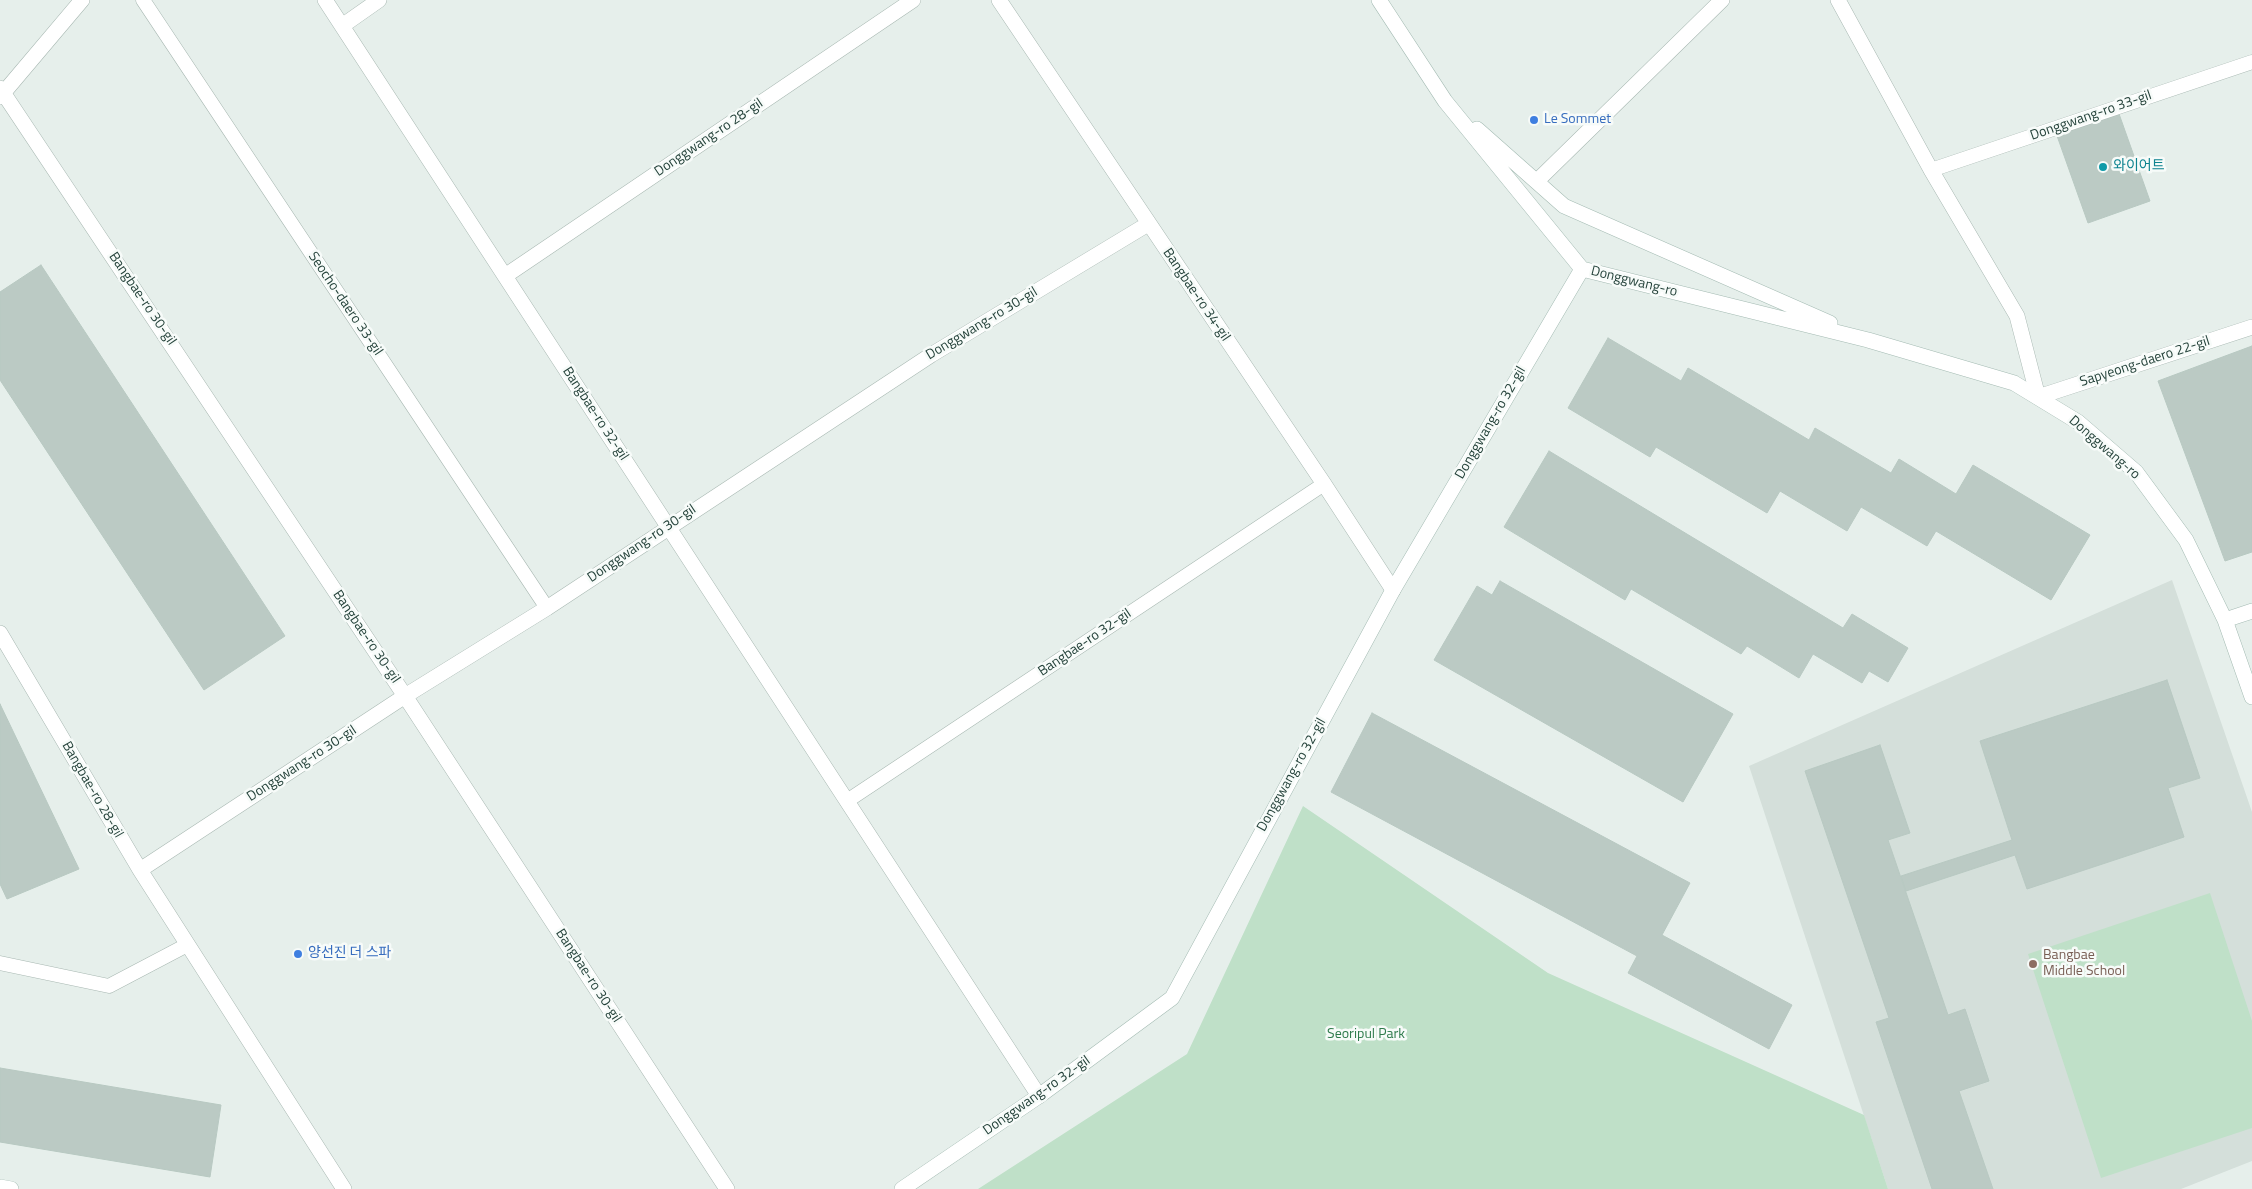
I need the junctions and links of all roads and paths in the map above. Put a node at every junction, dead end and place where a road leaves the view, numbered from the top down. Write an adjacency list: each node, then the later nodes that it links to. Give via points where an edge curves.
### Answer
1 (82, 0): 12 (street)
2 (143, 0): 25 (lane, Seocho-daero 33-gil)
3 (325, 0): 10 (street, Bangbae-ro 32-gil)
4 (379, 0): 10 (street)
5 (914, 0): 18 (street, Donggwang-ro 28-gil)
6 (999, 0): 16 (street, Bangbae-ro 34-gil)
7 (1379, 0): 13 (street, Donggwang-ro)
8 (1722, 0): 15 (street)
9 (1838, 0): 14 (street)
10 (342, 26): 18 (street, Bangbae-ro 32-gil)
11 (2252, 62): 14 (lane, Donggwang-ro 33-gil)
12 (1, 92): 29 (street, Bangbae-ro 30-gil)
13 (1445, 101): 15 (street, Donggwang-ro); 17 (street, Donggwang-ro)
14 (1931, 170): 21 (street, via 2017,316)
15 (1537, 181): 20 (street, Donggwang-ro, via 1564,206)
16 (1148, 224): 22 (street, Bangbae-ro 34-gil); 23 (street, Donggwang-ro 30-gil, via 930,355)
17 (1582, 269): 20 (street, Donggwang-ro); 24 (street, Donggwang-ro 32-gil)
18 (505, 276): 23 (street, Bangbae-ro 32-gil)
19 (2252, 327): 21 (street, Sapyeong-daero 22-gil)
20 (1868, 340): 21 (street, Donggwang-ro, via 2014,382)
21 (2038, 397): 27 (street, Donggwang-ro, via 2078,422 2136,472 2186,540)
22 (1324, 484): 24 (street, Bangbae-ro 34-gil); 31 (lane, Bangbae-ro 32-gil)
23 (669, 526): 25 (street, Donggwang-ro 30-gil); 31 (street, Bangbae-ro 32-gil)
24 (1393, 590): 35 (street, Donggwang-ro 32-gil, via 1172,998)
25 (547, 608): 29 (street, Donggwang-ro 30-gil)
26 (2252, 611): 27 (street)
27 (2225, 620): 30 (street, Donggwang-ro)
28 (0, 633): 32 (street, Bangbae-ro 28-gil)
29 (405, 696): 32 (street, Donggwang-ro 30-gil); 39 (street, Bangbae-ro 30-gil)
30 (2252, 697)
31 (847, 802): 35 (street, Bangbae-ro 32-gil)
32 (140, 870): 33 (street, Bangbae-ro 28-gil)
33 (187, 945): 34 (lane, via 109,986); 38 (street, Bangbae-ro 28-gil)
34 (0, 963)
35 (1039, 1096): 40 (street, Donggwang-ro 32-gil)
36 (0, 1187): 37 (street)
37 (12, 1189)
38 (344, 1189)
39 (727, 1189)
40 (902, 1189)

